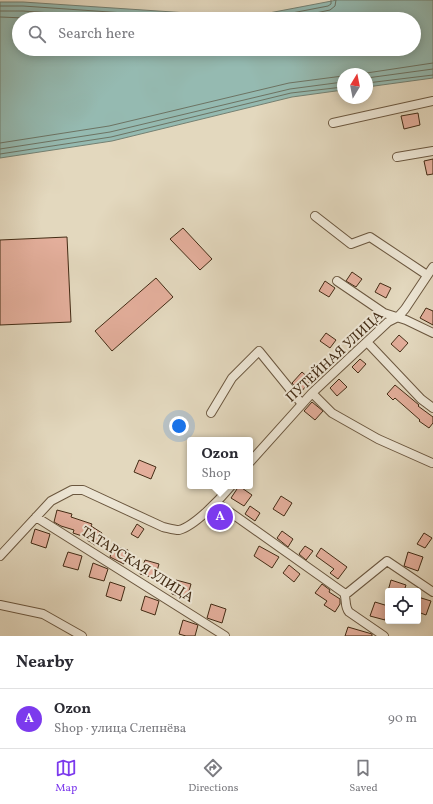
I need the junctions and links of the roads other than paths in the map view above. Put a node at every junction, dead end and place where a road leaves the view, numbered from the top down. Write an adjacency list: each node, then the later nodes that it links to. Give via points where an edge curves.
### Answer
1 (433, 101): 2 (street)
2 (333, 123)
3 (433, 151): 4 (street)
4 (397, 157)
5 (315, 216): 7 (street, via 351,244 370,237)
6 (433, 267): 7 (street, ПУТЕЙНАЯ УЛИЦА)
7 (428, 275): 9 (street, ПУТЕЙНАЯ УЛИЦА)
8 (337, 281): 9 (street, via 384,313)
9 (398, 317): 10 (street); 11 (street, ПУТЕЙНАЯ УЛИЦА, via 388,322)
10 (433, 333)
11 (367, 342): 12 (street, ПУТЕЙНАЯ УЛИЦА); 14 (street, via 421,399)
12 (312, 393): 13 (street, ПУТЕЙНАЯ УЛИЦА); 17 (street, via 332,413 378,439)
13 (302, 404): 15 (street, via 259,351 232,378); 16 (street, ПУТЕЙНАЯ УЛИЦА)
14 (433, 408)
15 (211, 413)
16 (253, 459)
17 (432, 463)
18 (229, 489): 19 (street)
19 (217, 503): 20 (street, via 190,525 178,530 163,527 83,490 72,490 51,501); 23 (street)
20 (36, 517): 21 (street); 26 (street, ТАТАРСКАЯ УЛИЦА)
21 (0, 556)
22 (433, 592): 23 (street, via 387,561)
23 (345, 595): 27 (street, via 346,608 349,612)
24 (0, 606): 25 (street, via 43,614)
25 (82, 636)
26 (224, 636)
27 (384, 636)

